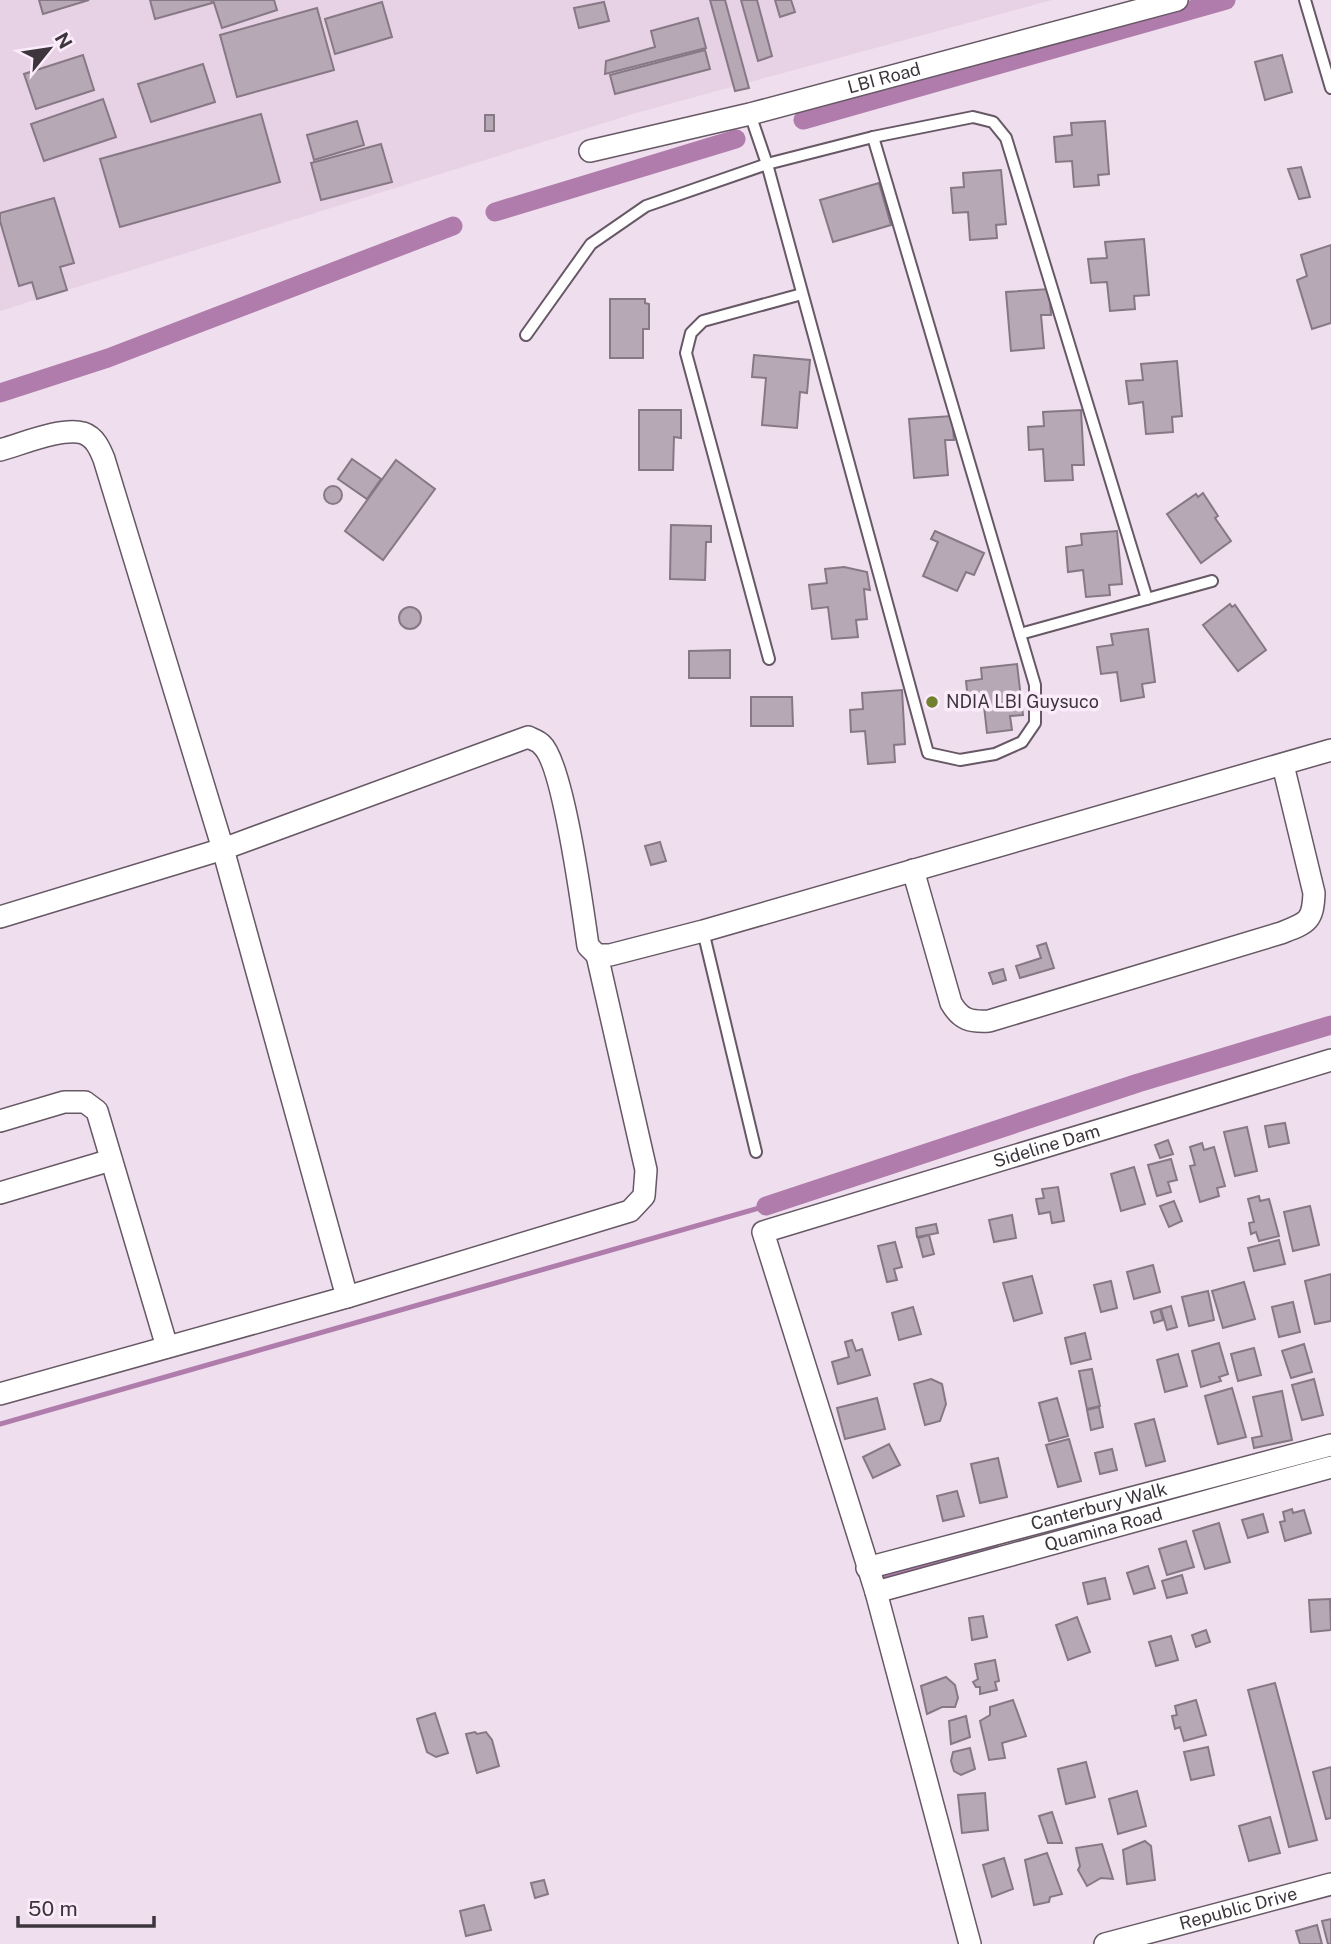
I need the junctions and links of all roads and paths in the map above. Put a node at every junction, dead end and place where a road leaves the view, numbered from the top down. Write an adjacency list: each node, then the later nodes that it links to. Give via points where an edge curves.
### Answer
1 (1177, 0): 4 (street, LBI Road)
2 (1304, 0): 3 (lane)
3 (1331, 88)
4 (753, 123): 6 (street, LBI Road); 7 (lane)
5 (873, 136): 7 (lane); 12 (lane, via 973,117 993,121 1006,138); 13 (lane)
6 (590, 151)
7 (767, 164): 8 (lane); 9 (lane, via 646,206 590,244)
8 (802, 293): 13 (lane, via 928,753 960,760 995,754 1021,741 1035,723 1035,685); 14 (lane, via 703,321 691,333 686,353)
9 (526, 335)
10 (0, 450): 17 (street, via 63,432 84,433 96,442)
11 (1212, 581): 12 (lane)
12 (1147, 599): 13 (lane)
13 (1020, 635)
14 (769, 659)
15 (1331, 750): 16 (street)
16 (1283, 765): 18 (street); 18 (street, via 1314,893 1314,912 1306,923 989,1021 969,1022 951,1003)
17 (223, 849): 19 (street); 21 (street, via 528,737 544,745 555,769 588,946); 27 (street)
18 (913, 870): 20 (street)
19 (0, 917)
20 (703, 931): 21 (street); 24 (lane)
21 (597, 955): 27 (street, via 646,1170 644,1196 630,1211)
22 (1331, 1060): 32 (street, Sideline Dam, via 766,1243)
23 (0, 1121): 25 (street, via 64,1102 85,1102 97,1111)
24 (756, 1152)
25 (111, 1160): 26 (street); 28 (street)
26 (0, 1193)
27 (347, 1297): 28 (street)
28 (167, 1347): 29 (street)
29 (0, 1394)
30 (1331, 1444): 32 (street, Canterbury Walk)
31 (1331, 1467): 33 (street, Quamina Road)
32 (867, 1568): 33 (street)
33 (876, 1592): 35 (street)
34 (1331, 1884): 36 (street, Republic Drive)
35 (970, 1944)
36 (1105, 1944)

